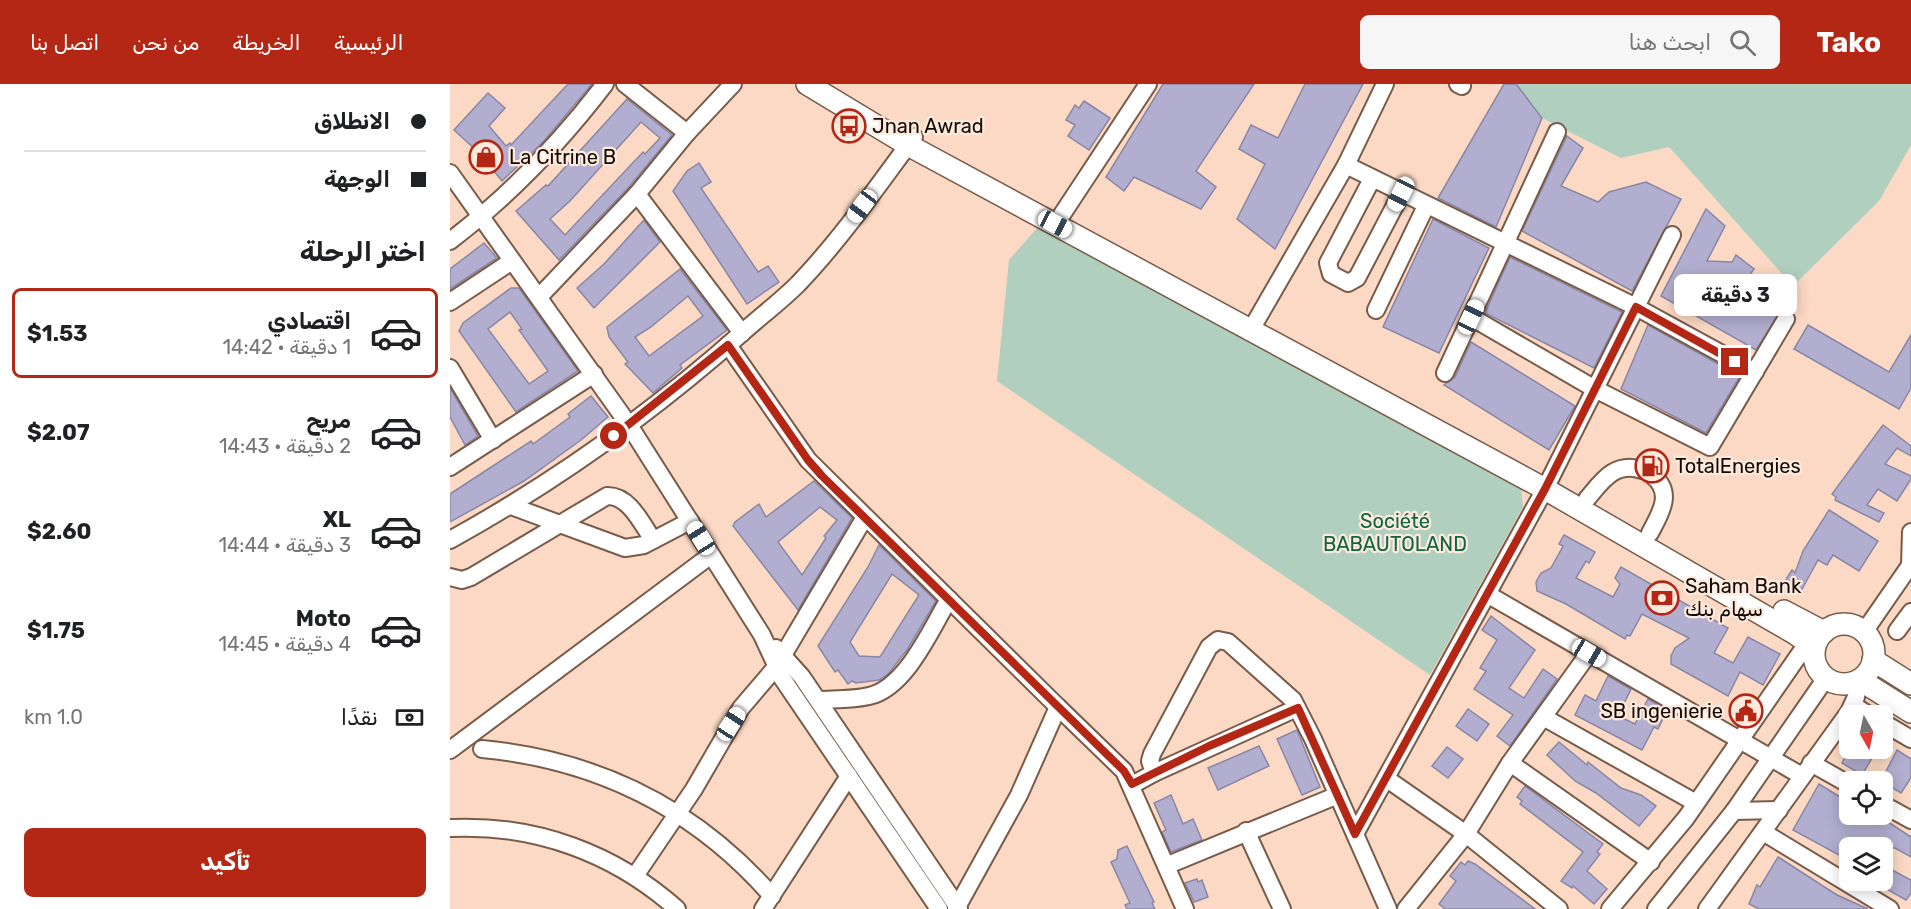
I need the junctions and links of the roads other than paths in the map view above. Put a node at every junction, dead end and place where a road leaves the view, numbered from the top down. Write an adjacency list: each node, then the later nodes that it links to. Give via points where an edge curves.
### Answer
1 (605, 84): 18 (street, via 524,178)
2 (626, 84): 9 (street)
3 (733, 84): 9 (street)
4 (807, 84): 10 (main road)
5 (824, 84): 10 (main road)
6 (1148, 84): 17 (street)
7 (1385, 84): 11 (street)
8 (1557, 132): 21 (street)
9 (687, 133): 14 (street)
10 (911, 141): 17 (main road); 30 (street, via 798,284); 40 (main road)
11 (1346, 165): 13 (street); 29 (street)
12 (450, 173): 18 (street)
13 (1372, 179): 15 (street); 15 (street, via 1328,263 1331,274 1341,280 1348,283 1358,278)
14 (637, 194): 23 (street); 30 (street)
15 (1401, 194): 16 (street)
16 (1426, 206): 21 (street); 26 (street)
17 (1061, 216): 29 (main road)
18 (481, 218): 20 (street); 22 (street)
19 (1672, 235): 25 (street)
20 (450, 241)
21 (1505, 244): 25 (street); 27 (street)
22 (512, 261): 23 (street); 24 (street)
23 (539, 297): 35 (street)
24 (450, 302)
25 (1636, 307): 33 (street); 36 (street)
26 (1376, 310)
27 (1471, 317): 34 (street); 36 (street)
28 (1786, 319): 33 (street)
29 (1256, 321): 40 (main road)
30 (742, 333): 31 (street)
31 (728, 345): 37 (street); 43 (street, via 808,460)
32 (450, 368): 38 (street)
33 (1755, 372): 36 (street, via 1710,447)
34 (1445, 373)
35 (594, 374): 37 (street); 38 (street)
36 (1595, 389): 40 (street)
37 (629, 425): 42 (street); 44 (street)
38 (492, 440): 39 (street)
39 (450, 467)
40 (1547, 484): 41 (main road); 53 (street); 58 (main road)
41 (1587, 499): 47 (main road); 47 (street, via 1611,472 1623,468 1647,473 1661,485 1665,497)
42 (511, 506): 45 (street); 48 (street)
43 (865, 517): 54 (street); 61 (street)
44 (690, 521): 49 (street); 50 (street)
45 (555, 524): 49 (street, via 625,548); 49 (street, via 613,496 625,501); 52 (street, via 471,577)
46 (1911, 532): 51 (street)
47 (1650, 533): 58 (main road)
48 (450, 540)
49 (653, 540)
50 (711, 555): 61 (street); 76 (street)
51 (1911, 565): 57 (street)
52 (450, 577)
53 (1487, 594): 59 (street); 82 (street)
54 (949, 598): 65 (street, via 904,673 890,684 870,696); 67 (street)
55 (1911, 612): 56 (street)
56 (1897, 631)
57 (1864, 632): 58 (main road, via 1844,624); 60 (main road, via 1871,642)
58 (1815, 640): 62 (main road, via 1815,664); 74 (street)
59 (1589, 653): 70 (street); 74 (street)
60 (1873, 660): 63 (main road, via 1869,671); 64 (main road)
61 (780, 661): 65 (street); 81 (street); 90 (street, via 741,708)
62 (1826, 678): 63 (main road, via 1838,684); 77 (street)
63 (1859, 680): 66 (street); 69 (main road)
64 (1911, 684)
65 (818, 700): 102 (street)
66 (1852, 705)
67 (1058, 707): 84 (street, via 1124,771); 102 (street, via 1019,795)
68 (1298, 708): 80 (street); 80 (street, via 1289,694 1236,648 1218,640 1209,647 1152,754); 85 (street)
69 (1911, 712)
70 (1545, 718): 78 (street); 86 (street)
71 (1839, 723): 79 (street)
72 (1893, 728): 73 (street)
73 (1911, 739)
74 (1739, 740): 77 (street); 86 (street)
75 (482, 749): 90 (street, via 541,757 598,773)
76 (450, 750)
77 (1771, 758): 79 (street); 89 (street)
78 (1510, 764): 96 (street); 97 (street)
79 (1806, 769): 83 (street); 87 (street)
80 (1154, 773): 84 (street)
81 (849, 776): 100 (street); 105 (street)
82 (1387, 779): 95 (street); 96 (street)
83 (1839, 781)
84 (1132, 784): 98 (street)
85 (1338, 795): 93 (street); 95 (street)
86 (1696, 803): 97 (street)
87 (1779, 810): 89 (street); 94 (street)
88 (1893, 810): 91 (street)
89 (1734, 811): 111 (street)
90 (678, 813): 99 (street); 100 (street, via 719,842)
91 (1911, 820)
92 (450, 828): 99 (street, via 487,828 534,835 579,848)
93 (1246, 831): 98 (street); 107 (street)
94 (1763, 832): 101 (street); 112 (street)
95 (1355, 834): 108 (street)
96 (1466, 834): 103 (street); 109 (street)
97 (1651, 862): 110 (street)
98 (1168, 865): 106 (street)
99 (635, 876): 104 (street)
100 (767, 902)
101 (1714, 907)
102 (957, 908)
103 (1410, 908)
104 (677, 909)
105 (939, 909)
106 (1185, 909)
107 (1282, 909)
108 (1388, 909)
109 (1559, 909)
110 (1610, 909)
111 (1656, 909)
112 (1890, 909)

